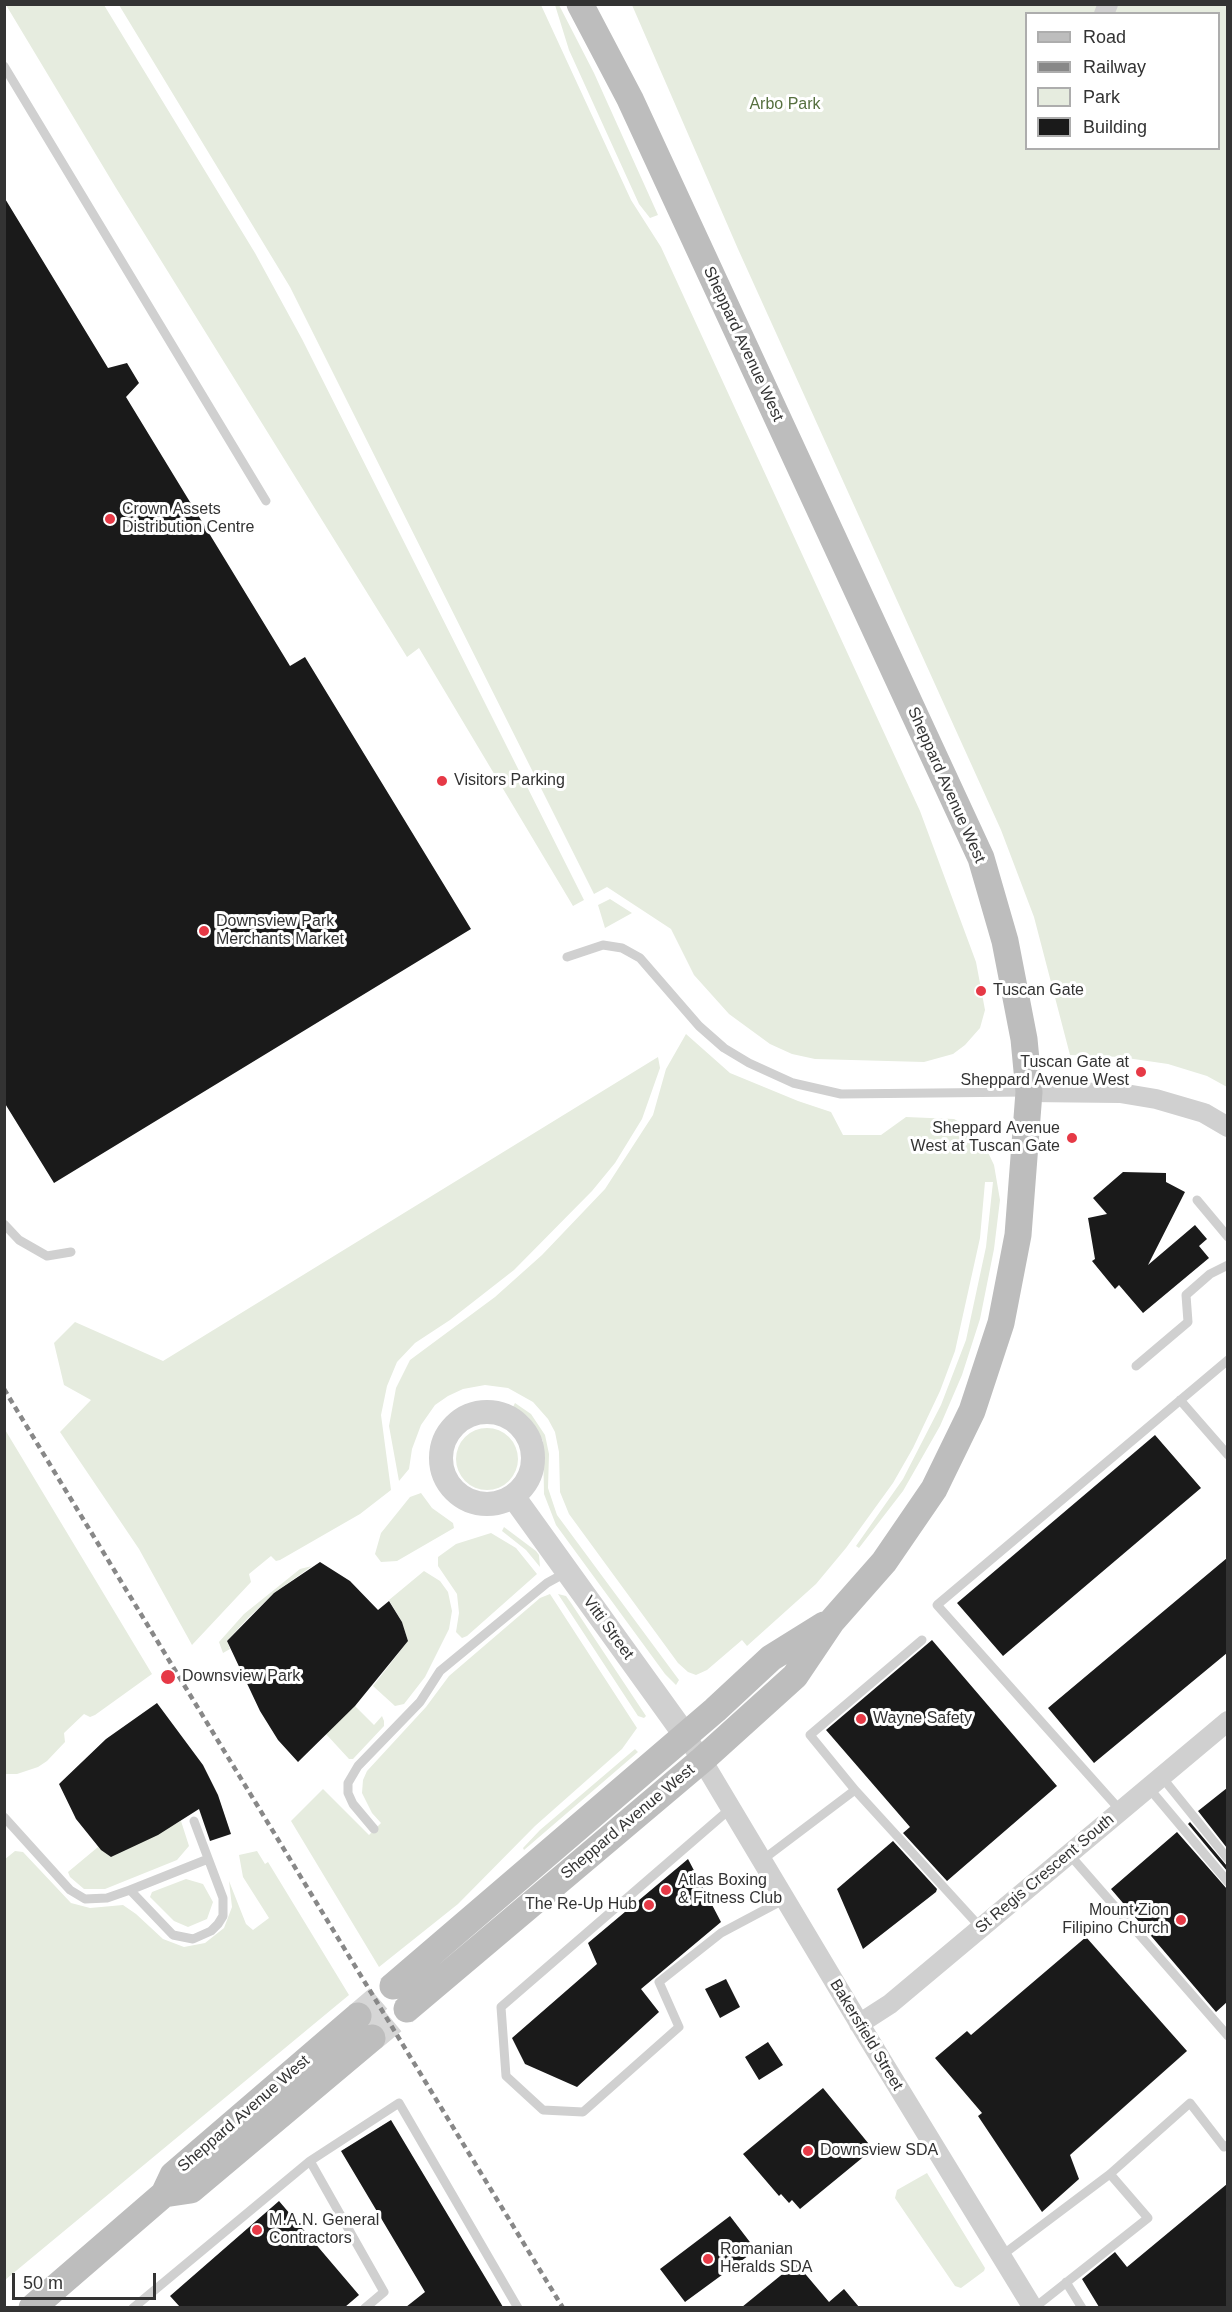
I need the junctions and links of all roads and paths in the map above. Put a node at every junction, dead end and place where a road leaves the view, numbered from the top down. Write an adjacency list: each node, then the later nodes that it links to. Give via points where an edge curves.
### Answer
1 (580, 4): 4 (main road, Sheppard Avenue West)
2 (594, 4): 4 (main road, Sheppard Avenue West)
3 (4, 66): 5 (lane)
4 (630, 99): 7 (main road, Sheppard Avenue West, via 981,858 1005,941 1024,1039)
5 (266, 501)
6 (567, 957): 7 (lane, via 603,945 622,948 640,958 699,1026 724,1048 793,1083 841,1094)
7 (1029, 1092): 8 (street, via 1089,1091 1156,1099 1204,1113); 20 (main road, Sheppard Avenue West, via 1018,1235 1001,1323 972,1411 934,1489 884,1562)
8 (1227, 1127)
9 (1197, 1200): 11 (lane)
10 (4, 1224): 12 (lane, via 19,1240 47,1256)
11 (1227, 1237)
12 (71, 1252)
13 (1227, 1265): 15 (lane, via 1186,1295 1188,1322)
14 (1227, 1360): 16 (lane)
15 (1136, 1366)
16 (1180, 1400): 17 (lane); 28 (lane, via 937,1605)
17 (1227, 1455)
18 (513, 1496): 19 (street, Vitti Street)
19 (567, 1572): 23 (street, Vitti Street); 31 (lane, via 547,1583 440,1671 420,1702 358,1766 348,1783 348,1793)
20 (832, 1621): 23 (main road, Sheppard Avenue West, via 771,1658); 24 (main road, Sheppard Avenue West, via 795,1676)
21 (922, 1640): 26 (lane, via 810,1735)
22 (1227, 1720): 25 (street, St Regis Crescent South)
23 (685, 1735): 24 (street, Vitti Street); 40 (main road, Sheppard Avenue West)
24 (702, 1760): 27 (street, Bakersfield Street); 41 (main road, Sheppard Avenue West)
25 (1155, 1782): 28 (street, St Regis Crescent South); 34 (lane); 36 (lane)
26 (855, 1790): 35 (lane); 39 (lane)
27 (730, 1809): 35 (street, Bakersfield Street); 38 (lane, via 501,2007 506,2076 543,2110 583,2112 679,2027 659,1982 721,1934)
28 (1120, 1810): 32 (street, St Regis Crescent South)
29 (4, 1817): 37 (lane, via 76,1894 95,1900)
30 (194, 1821): 33 (lane)
31 (374, 1829)
32 (1069, 1854): 39 (street, St Regis Crescent South); 44 (lane)
33 (208, 1859): 37 (lane); 37 (lane, via 224,1907 218,1924 203,1936 193,1939 173,1935)
34 (1227, 1859)
35 (761, 1861): 38 (street, Bakersfield Street)
36 (1227, 1882)
37 (130, 1890)
38 (785, 1899): 42 (street, Bakersfield Street)
39 (981, 1928): 42 (street, St Regis Crescent South, via 890,2004)
40 (393, 1986)
41 (407, 2009)
42 (859, 2024): 48 (street, Bakersfield Street)
43 (365, 2027): 50 (main road, Sheppard Avenue West, via 173,2175 164,2194)
44 (1227, 2036)
45 (1227, 2145): 47 (lane, via 1224,2147 1190,2103)
46 (310, 2161): 51 (lane); 52 (lane, via 384,2292); 53 (lane, via 399,2103)
47 (1110, 2174): 48 (lane); 49 (lane, via 1148,2218)
48 (1001, 2256): 54 (street, Bakersfield Street)
49 (1066, 2282): 54 (lane); 55 (lane)
50 (32, 2307)
51 (133, 2307)
52 (365, 2307)
53 (518, 2307)
54 (1033, 2307)
55 (1082, 2307)

